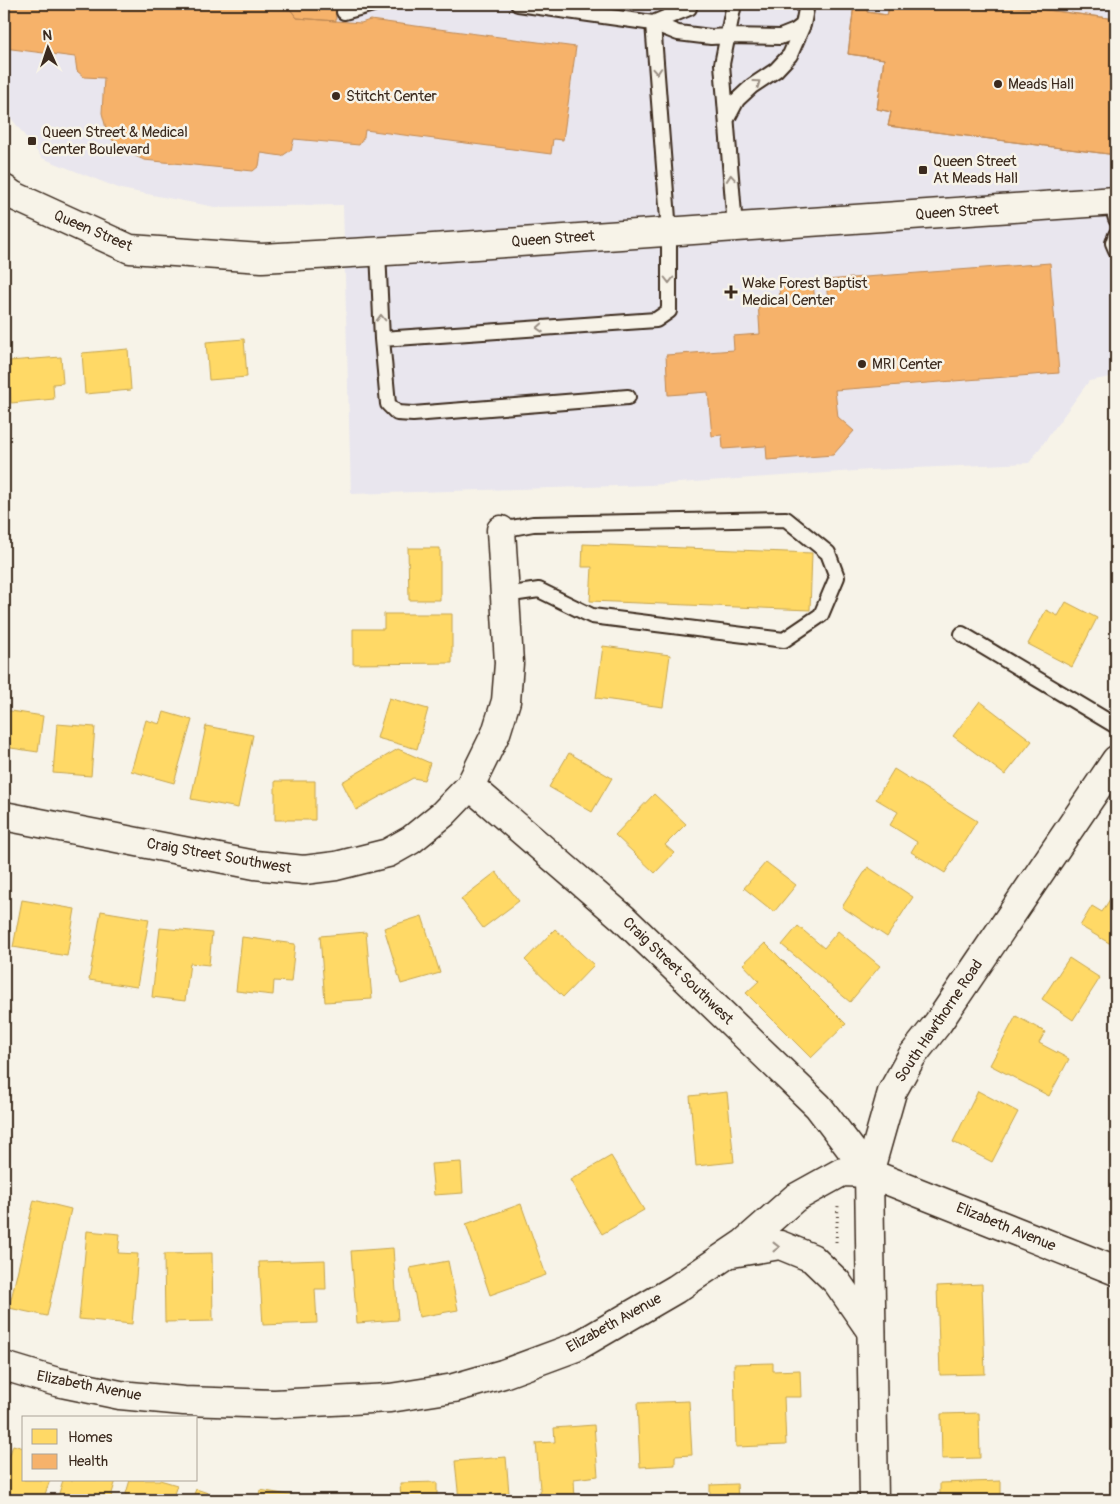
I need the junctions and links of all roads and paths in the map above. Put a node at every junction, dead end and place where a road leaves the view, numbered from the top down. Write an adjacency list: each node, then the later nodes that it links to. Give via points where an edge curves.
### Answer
1 (373, 4): 7 (lane)
2 (518, 4): 6 (lane)
3 (690, 4): 8 (lane, via 689,8)
4 (734, 4): 10 (lane)
5 (807, 4): 9 (lane)
6 (567, 7): 8 (lane)
7 (344, 12)
8 (653, 23): 10 (lane, via 678,32); 15 (lane, one-way to 15)
9 (803, 25): 10 (lane, via 780,37); 11 (lane, one-way to 9, via 737,100 790,55)
10 (727, 36): 11 (lane, via 722,64)
11 (726, 120): 14 (lane, one-way to 11)
12 (4, 189): 18 (street, Queen Street, via 130,249 262,258)
13 (1114, 207): 14 (street, Queen Street)
14 (735, 227): 15 (street, Queen Street)
15 (669, 232): 18 (street, Queen Street); 19 (lane, one-way to 19, via 669,311 656,320)
16 (1116, 235): 17 (lane)
17 (1116, 250)
18 (378, 251): 19 (lane, one-way to 18)
19 (382, 339): 20 (lane, via 388,404 397,413)
20 (628, 397)
21 (501, 530): 22 (street, Craig Street Southwest); 22 (lane, via 533,524 786,519 828,553 837,577 821,615 784,640 592,616 539,590)
22 (505, 595): 26 (street, Craig Street Southwest, via 510,663 506,701 496,733)
23 (962, 634): 24 (lane)
24 (1116, 726)
25 (1116, 760): 28 (street, South Hawthorne Road, via 912,1056 892,1092)
26 (470, 786): 27 (street, Craig Street Southwest, via 443,814 411,840 388,853 304,870 255,865); 28 (street, Craig Street Southwest, via 624,918 818,1106)
27 (4, 816)
28 (869, 1172): 31 (street, Elizabeth Avenue, via 842,1172 795,1198); 32 (street, Elizabeth Avenue); 33 (street, South Hawthorne Road)
29 (839, 1199): 30 (path)
30 (836, 1244)
31 (728, 1253): 33 (street, one-way to 33, via 780,1245 812,1258 837,1282); 34 (street, Elizabeth Avenue, via 676,1289 576,1347 454,1388 390,1398 274,1404 184,1401 120,1395 57,1382)
32 (1116, 1271)
33 (871, 1331): 35 (street, South Hawthorne Road)
34 (4, 1366)
35 (874, 1500)

